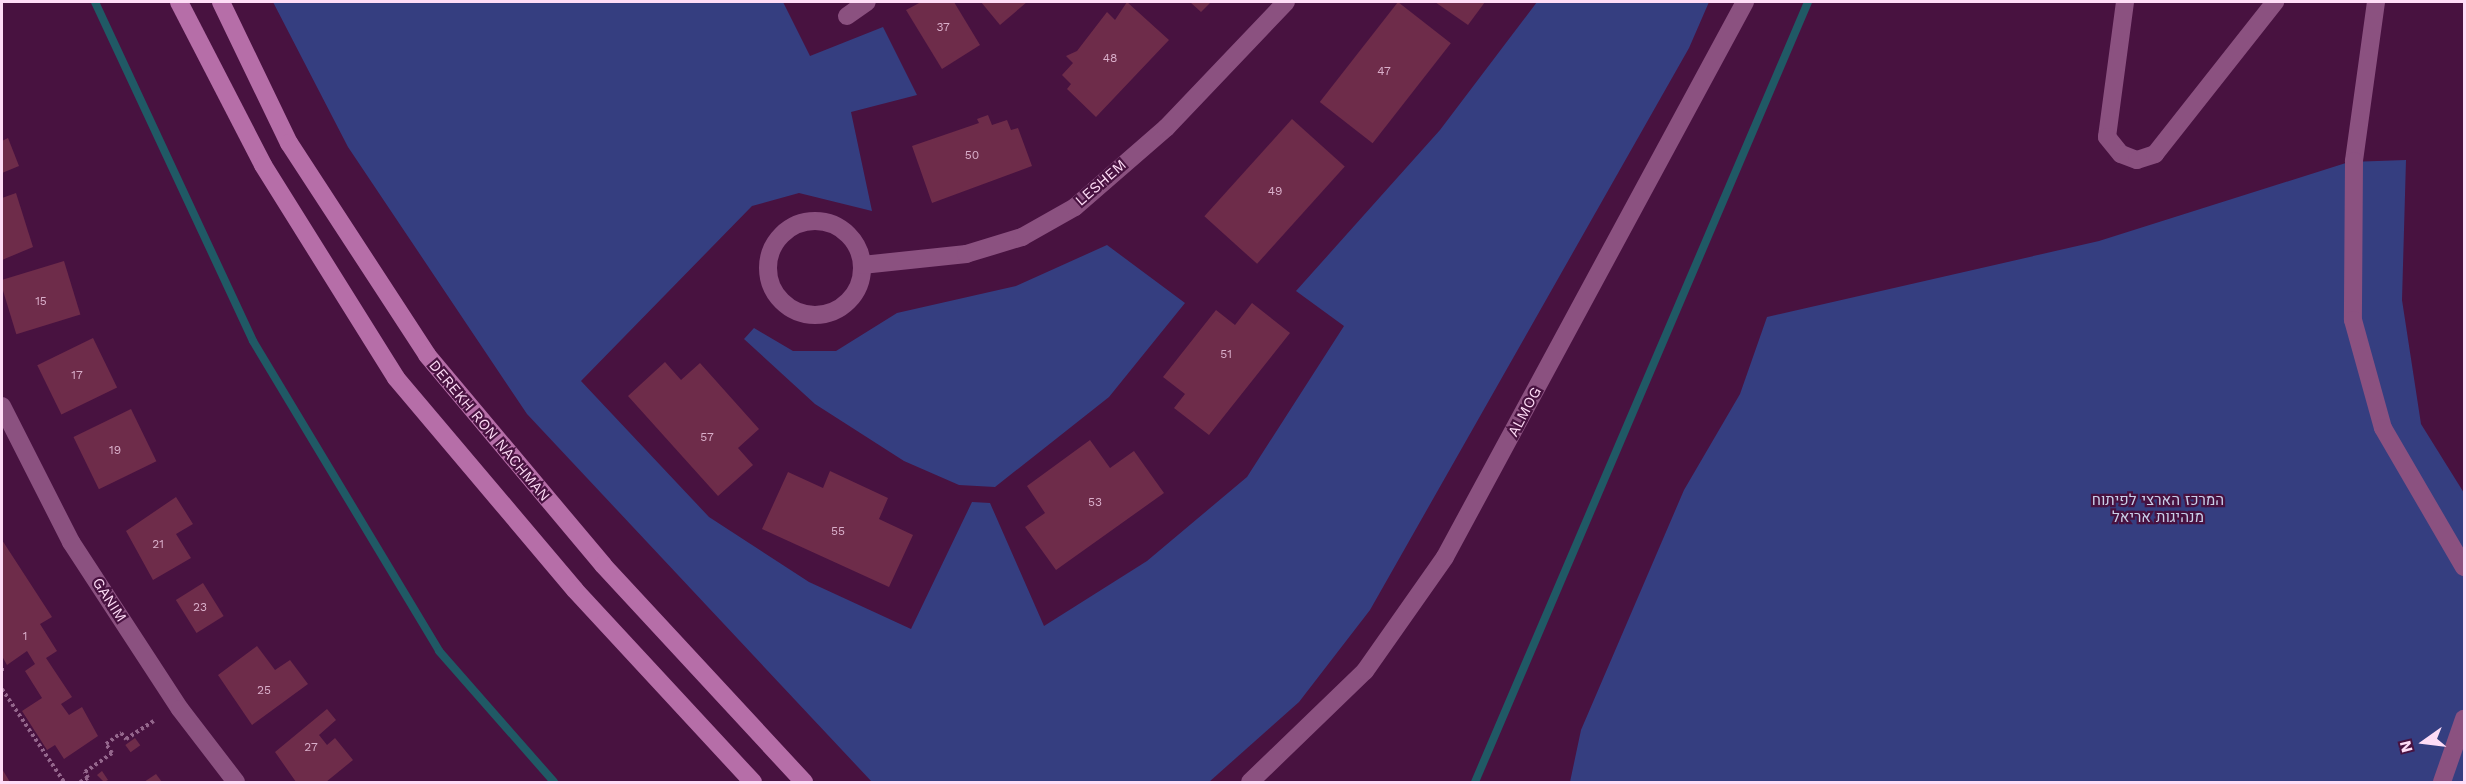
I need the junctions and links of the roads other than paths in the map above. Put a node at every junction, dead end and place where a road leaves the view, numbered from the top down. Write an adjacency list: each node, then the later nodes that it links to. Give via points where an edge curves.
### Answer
1 (179, 2): 15 (main road, via 262,165 396,378 575,590)
2 (221, 2): 16 (main road, DEREKH RON NACHMAN, via 289,143 434,364 596,556)
3 (867, 2): 9 (street)
4 (1286, 2): 10 (street, LESHEM, via 1166,128 1075,207 1022,237 966,254)
5 (1745, 2): 17 (street, ALMOG, via 1445,557 1365,671)
6 (2125, 2): 7 (street, via 2108,137 2121,154 2137,160 2155,154)
7 (2275, 2)
8 (2376, 2): 12 (street, via 2354,162 2353,320 2383,428)
9 (847, 16)
10 (862, 265): 10 (street, via 851,237 816,220 784,231 774,244 768,275 785,305 817,316 840,309 853,297)
11 (2, 406): 14 (street, GANIM, via 71,542 180,709)
12 (2464, 567)
13 (2464, 719): 18 (street)
14 (236, 783)
15 (753, 783)
16 (804, 783)
17 (1250, 783)
18 (2442, 783)

